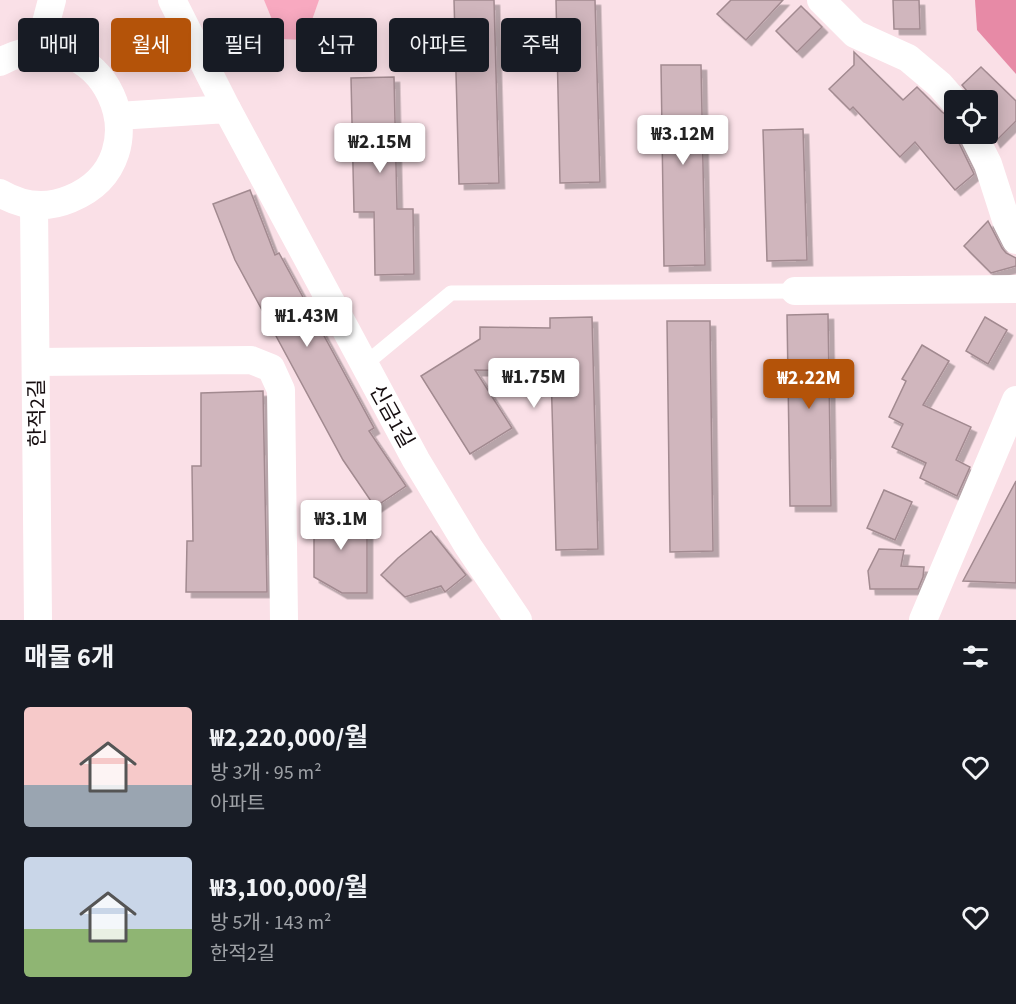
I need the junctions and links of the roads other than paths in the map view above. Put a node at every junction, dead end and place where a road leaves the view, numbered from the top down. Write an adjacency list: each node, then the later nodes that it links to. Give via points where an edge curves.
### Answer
1 (52, 0): 4 (street)
2 (172, 0): 9 (street, 신금1길)
3 (820, 0): 8 (street, via 855,34 908,58)
4 (47, 18)
5 (18, 53): 6 (street)
6 (0, 62)
7 (96, 72): 10 (street, via 105,81)
8 (944, 90)
9 (227, 109): 10 (street); 18 (street, 신금1길)
10 (118, 116): 13 (street, via 114,155 102,177 83,194 59,203)
11 (978, 144): 14 (street)
12 (0, 193): 13 (street)
13 (34, 206): 17 (street, 한적2길)
14 (1016, 240)
15 (1016, 289): 16 (street)
16 (795, 291): 18 (lane, via 451,293)
17 (36, 362): 20 (street, 한적2길); 21 (street, via 251,360 271,368 281,390)
18 (364, 365): 22 (street, 신금1길, via 468,546)
19 (1016, 400): 23 (street)
20 (39, 620)
21 (284, 620)
22 (518, 620)
23 (923, 620)

